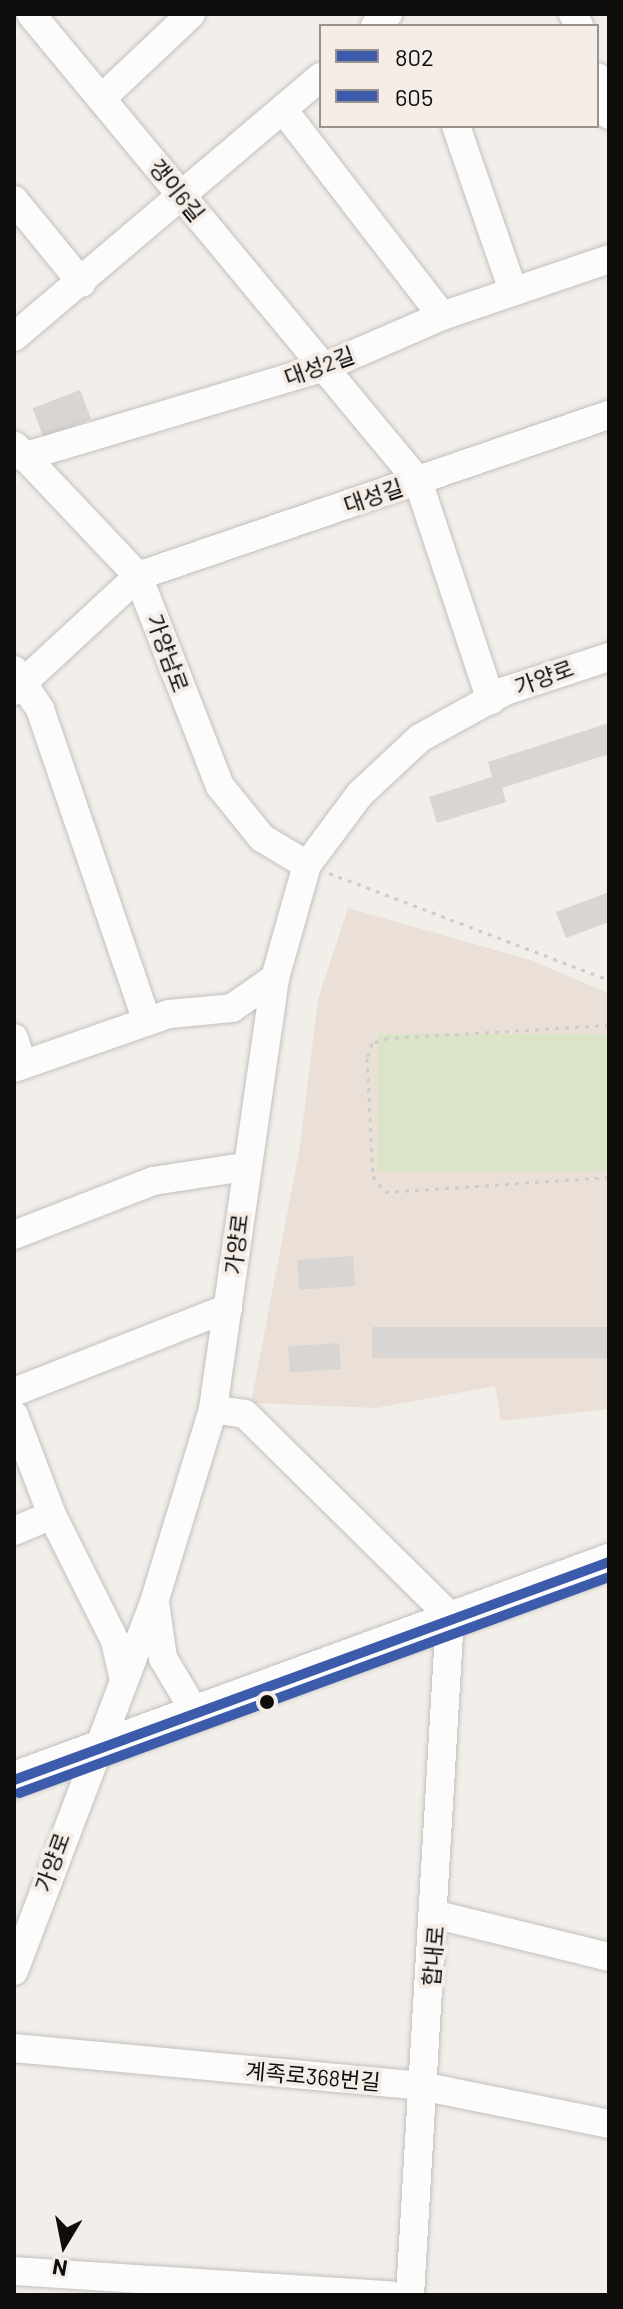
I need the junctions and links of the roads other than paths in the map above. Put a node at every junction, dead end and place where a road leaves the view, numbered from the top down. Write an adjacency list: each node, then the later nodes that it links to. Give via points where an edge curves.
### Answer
1 (31, 14): 5 (street, 갱이6길)
2 (191, 14): 5 (street)
3 (319, 79): 6 (street)
4 (599, 83): 7 (street)
5 (103, 97): 9 (street, 갱이6길)
6 (285, 112): 9 (street); 14 (street)
7 (609, 115)
8 (457, 128): 13 (street)
9 (182, 197): 12 (street); 16 (street, 갱이6길)
10 (14, 200): 12 (street)
11 (609, 259): 13 (street, 대성2길)
12 (82, 283): 15 (street)
13 (513, 291): 14 (street, 대성2길)
14 (442, 316): 16 (street, 대성2길)
15 (14, 337)
16 (322, 368): 18 (street, 대성2길); 19 (street, 갱이6길)
17 (609, 415): 19 (street, 대성길)
18 (19, 451): 20 (street, 가양남로)
19 (418, 481): 20 (street, 대성길); 23 (street)
20 (138, 576): 22 (street); 24 (street, 가양남로, via 220,786 262,838)
21 (609, 657): 23 (street, 가양로)
22 (17, 681): 26 (street)
23 (491, 700): 24 (street, 가양로, via 420,738 360,794)
24 (307, 865): 25 (street, 가양로)
25 (275, 978): 26 (street, via 232,1008); 29 (street, 가양로)
26 (147, 1021): 28 (street)
27 (14, 1038): 28 (street)
28 (18, 1067)
29 (245, 1167): 30 (street, via 153,1181); 31 (street, 가양로)
30 (14, 1235)
31 (228, 1308): 32 (street); 33 (street, 가양로)
32 (14, 1392)
33 (213, 1409): 38 (street, 가양로); 39 (street, via 245,1414)
34 (14, 1415): 35 (street)
35 (52, 1515): 36 (street); 40 (street, via 115,1641)
36 (14, 1531)
37 (609, 1562): 39 (main road)
38 (155, 1599): 40 (street, 가양로); 41 (street, via 163,1658)
39 (450, 1616): 41 (main road); 44 (street, 합내로)
40 (123, 1677): 42 (street, 가양로)
41 (193, 1709): 42 (main road)
42 (95, 1747): 43 (main road); 46 (street, 가양로)
43 (14, 1780)
44 (437, 1915): 45 (street); 48 (street, 합내로)
45 (609, 1957)
46 (14, 1971)
47 (14, 2048): 48 (street, 계족로368번길)
48 (421, 2086): 49 (street, 계족로368번길); 52 (street, 합내로)
49 (609, 2124)
50 (14, 2271): 51 (street)
51 (390, 2295)
52 (410, 2295)

